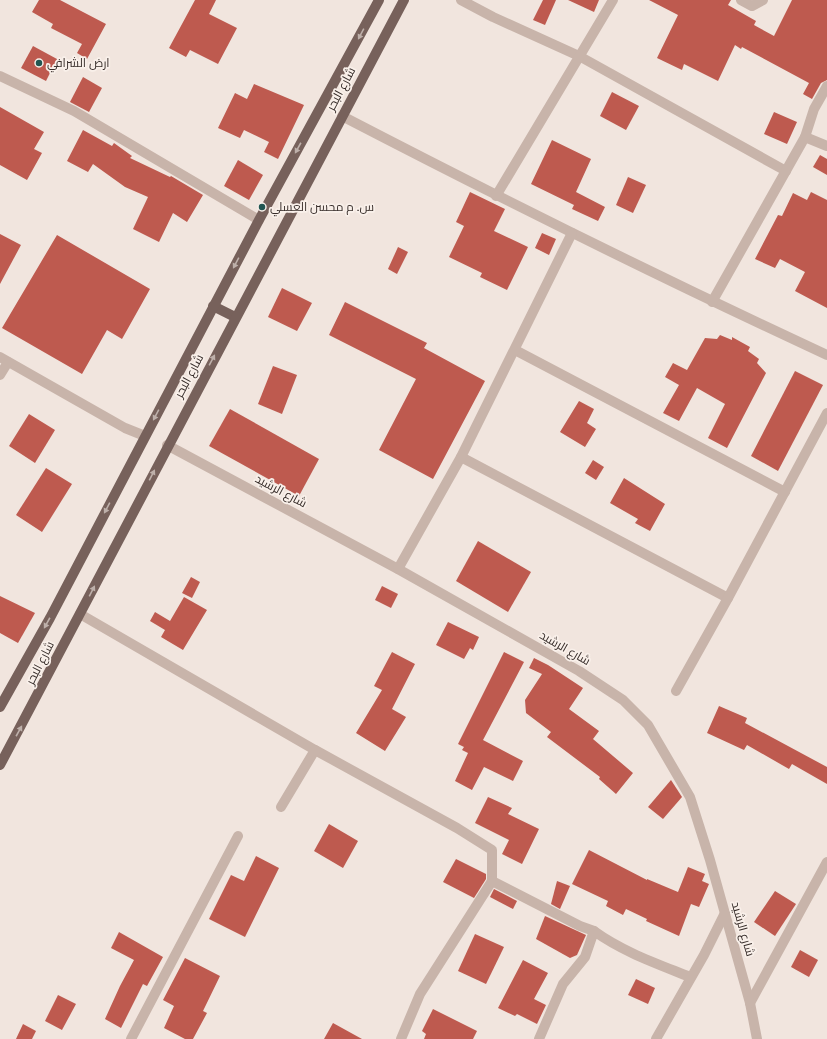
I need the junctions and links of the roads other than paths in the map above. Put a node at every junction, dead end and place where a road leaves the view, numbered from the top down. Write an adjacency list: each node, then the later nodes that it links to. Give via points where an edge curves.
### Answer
1 (379, 0): 15 (main road, شارع البحر, one-way to 15)
2 (404, 0): 10 (main road, شارع البحر)
3 (461, 0): 7 (street)
4 (613, 0): 7 (street)
5 (741, 0): 6 (street, via 752,6)
6 (763, 0)
7 (580, 56): 13 (street); 14 (street)
8 (0, 76): 15 (street, via 74,111)
9 (827, 86): 11 (street, via 814,109)
10 (342, 116): 14 (street); 19 (main road, شارع البحر)
11 (804, 137): 12 (street); 13 (street)
12 (827, 146)
13 (786, 171): 17 (street)
14 (496, 196): 16 (street)
15 (259, 220): 18 (main road, شارع البحر, one-way to 18)
16 (572, 233): 17 (street); 20 (street)
17 (712, 302): 21 (street)
18 (213, 306): 19 (main road); 25 (main road, شارع البحر, one-way to 25)
19 (235, 317): 26 (main road, شارع البحر, one-way to 19)
20 (515, 350): 27 (street); 28 (street)
21 (827, 355)
22 (4, 360): 23 (street); 25 (street, via 125,428)
23 (0, 375)
24 (827, 413): 28 (street)
25 (145, 436): 33 (main road, شارع البحر, one-way to 33, via 50,618)
26 (167, 445): 29 (street, شارع الرشيد); 31 (main road, شارع البحر, one-way to 26)
27 (461, 457): 29 (street); 30 (street)
28 (785, 492): 30 (street)
29 (398, 569): 40 (street, شارع الرشيد, via 578,671 624,700 648,725 690,797)
30 (728, 598): 32 (street)
31 (80, 614): 34 (street); 35 (main road, شارع البحر, one-way to 31)
32 (676, 691)
33 (0, 707)
34 (315, 750): 36 (street); 39 (street, via 492,850)
35 (0, 765)
36 (281, 807)
37 (238, 836): 44 (street)
38 (827, 862): 43 (street)
39 (492, 881): 41 (street); 45 (street, via 420,994)
40 (725, 913): 42 (street); 43 (street, شارع الرشيد)
41 (594, 931): 42 (street, via 645,959); 46 (street, via 585,957 563,984)
42 (690, 977): 47 (street)
43 (750, 1003): 48 (street, شارع الرشيد)
44 (131, 1039)
45 (401, 1039)
46 (539, 1039)
47 (656, 1039)
48 (757, 1039)

